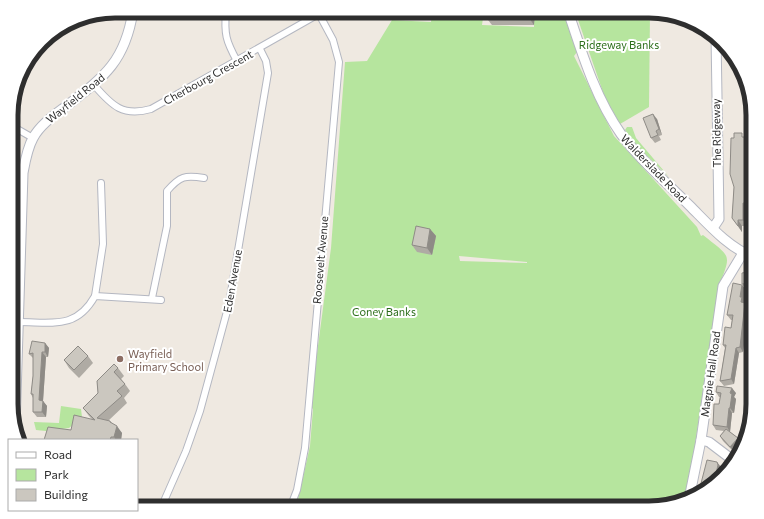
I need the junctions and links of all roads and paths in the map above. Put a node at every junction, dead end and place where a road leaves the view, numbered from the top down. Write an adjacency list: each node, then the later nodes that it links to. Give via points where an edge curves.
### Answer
1 (132, 18): 9 (street, Wayfield Road, via 122,51 114,64)
2 (225, 18): 8 (street, via 226,38)
3 (312, 18): 7 (street, Cherbourg Crescent)
4 (324, 18): 25 (street, Roosevelt Avenue, via 338,62 305,448)
5 (571, 18): 14 (street, Walderslade Road, via 598,93 620,133)
6 (716, 45): 14 (street, The Ridgeway, via 719,219)
7 (260, 49): 8 (street, Cherbourg Crescent); 24 (street, Eden Avenue, via 268,73 229,304 200,411)
8 (237, 61): 9 (street, Cherbourg Crescent, via 156,106 140,112 116,107)
9 (94, 85): 11 (street, Wayfield Road, via 50,118)
10 (18, 129): 11 (street)
11 (33, 138): 20 (street, Wayfield Road, via 23,174)
12 (204, 178): 18 (street, via 187,176 174,183 167,191 167,226)
13 (101, 183): 17 (street, via 102,244)
14 (713, 228): 15 (street, Walderslade Road)
15 (743, 253): 16 (street, Walderslade Road); 21 (street, Magpie Hall Road, via 723,286)
16 (746, 254)
17 (95, 296): 18 (street); 20 (street, via 82,314 68,322)
18 (152, 298): 19 (street)
19 (161, 300)
20 (18, 322)
21 (700, 440): 22 (street, via 714,445); 23 (street, Magpie Hall Road)
22 (730, 458)
23 (690, 492)
24 (165, 501)
25 (292, 501)

